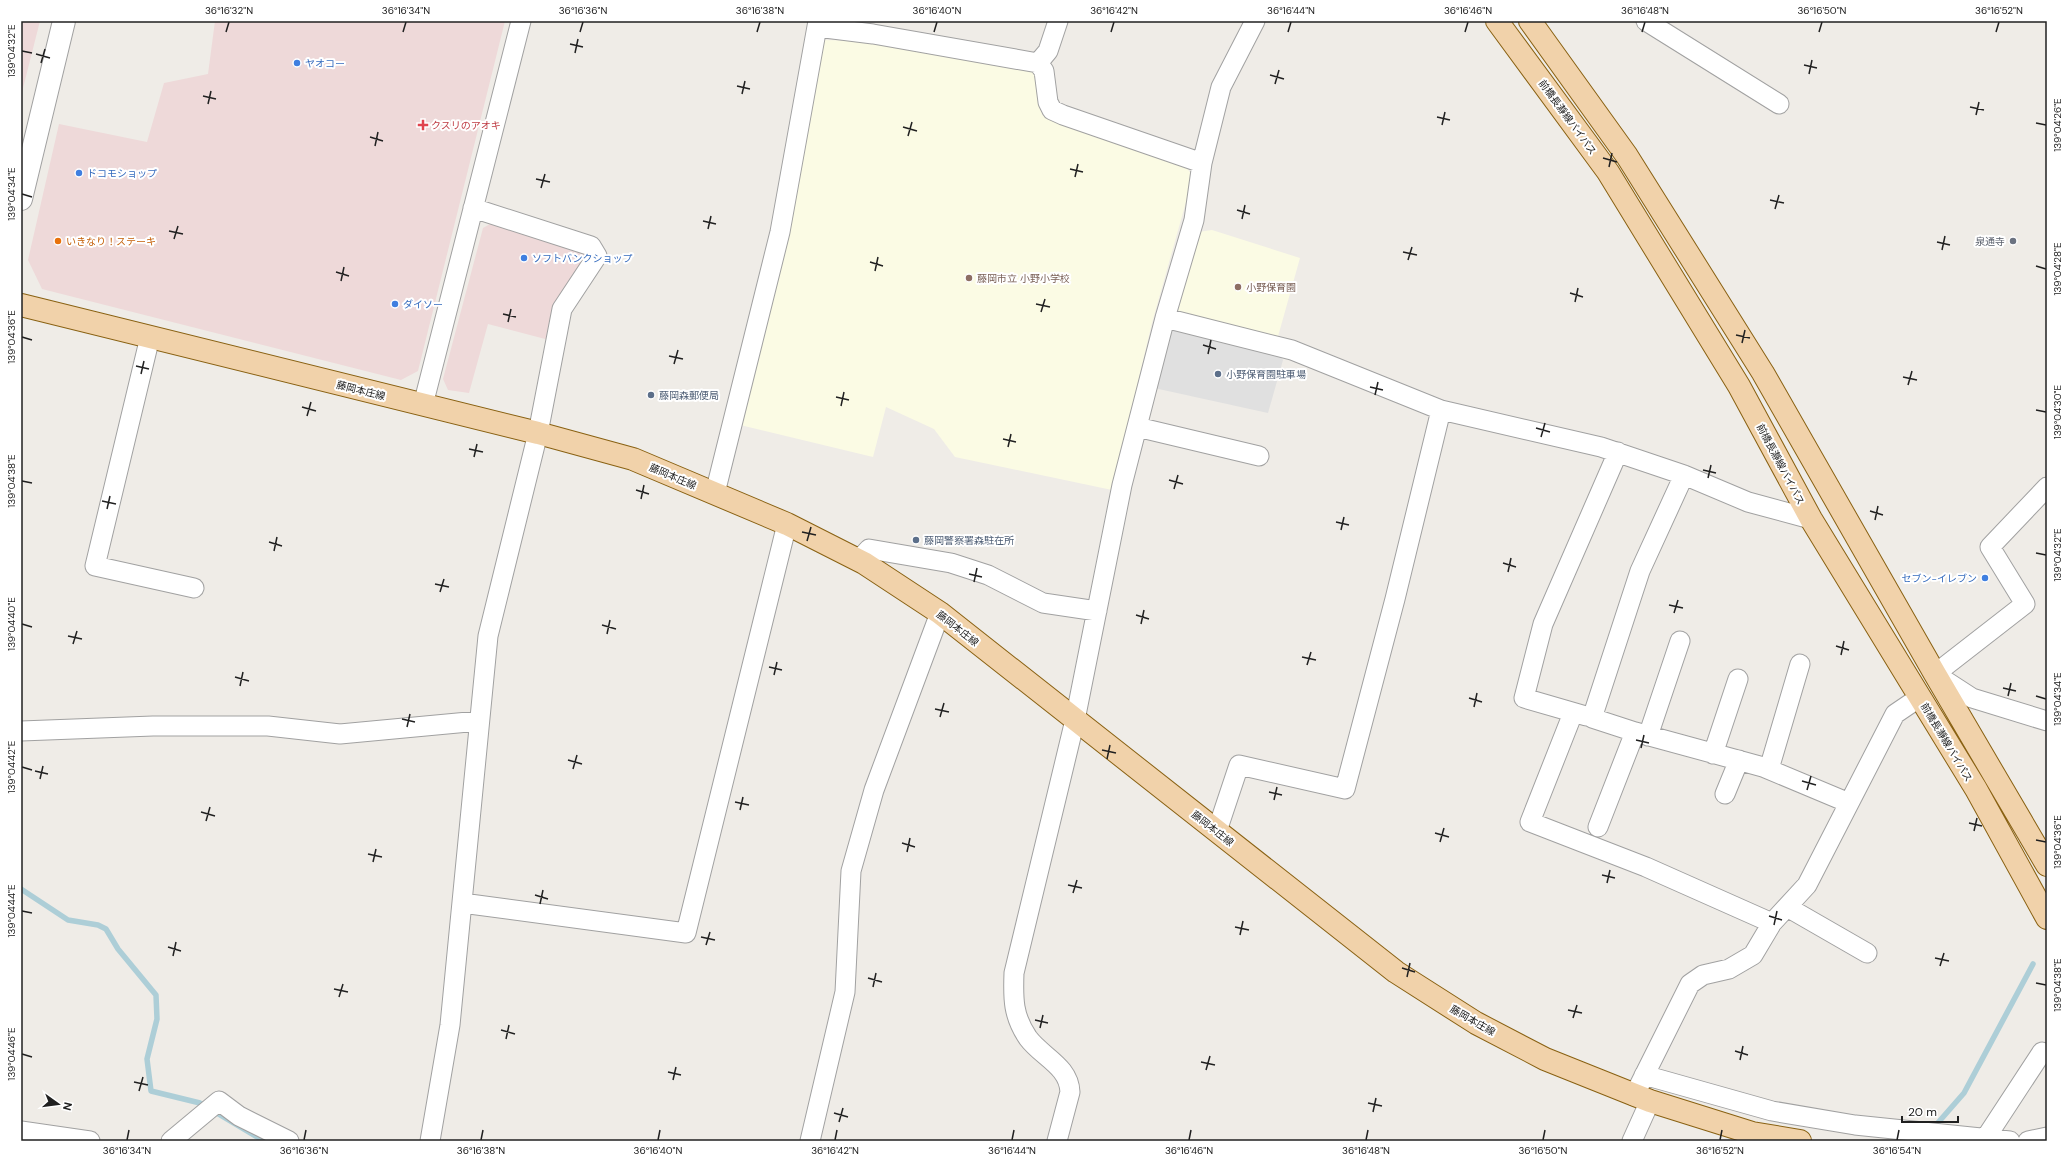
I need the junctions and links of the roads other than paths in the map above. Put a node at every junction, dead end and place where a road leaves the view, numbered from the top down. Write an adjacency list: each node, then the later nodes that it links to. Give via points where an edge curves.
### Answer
1 (64, 21): 12 (street)
2 (521, 21): 13 (street)
3 (1058, 21): 9 (street, via 1048,51)
4 (1255, 21): 11 (street, via 1221,87)
5 (1497, 21): 26 (main road, 前橋長瀞線バイパス, via 1608,172 1740,386)
6 (1530, 21): 34 (main road, via 1627,156 1763,373)
7 (1646, 21): 10 (street)
8 (818, 24): 9 (street); 25 (street, via 780,232)
9 (1038, 63): 11 (street, via 1044,71 1048,102 1052,110)
10 (1779, 104)
11 (1202, 163): 15 (street, via 1194,220)
12 (21, 199)
13 (473, 208): 17 (street); 20 (street, via 591,246 597,256 562,309)
14 (21, 305): 16 (main road, 藤岡本庄線)
15 (1165, 318): 18 (street, via 1292,350); 19 (street)
16 (150, 337): 17 (main road, 藤岡本庄線); 29 (street, via 95,566)
17 (423, 405): 20 (main road, 藤岡本庄線)
18 (1440, 410): 21 (street); 50 (street, via 1395,599 1345,789 1239,765)
19 (1137, 427): 22 (street); 30 (street, via 1122,485)
20 (538, 433): 25 (main road, 藤岡本庄線, via 633,459); 40 (street, via 488,636)
21 (1618, 452): 23 (street); 37 (street, via 1543,624 1524,698)
22 (1259, 456)
23 (1684, 475): 26 (street, via 1748,502); 38 (street, via 1640,571)
24 (2047, 487): 34 (street, via 1990,547 2025,604)
25 (715, 494): 27 (main road, 藤岡本庄線)
26 (1811, 519): 36 (main road, 前橋長瀞線バイパス)
27 (787, 524): 28 (main road, 藤岡本庄線); 52 (street, via 686,933)
28 (858, 561): 30 (street, via 869,549 951,563 988,575 1043,603); 31 (main road, 藤岡本庄線)
29 (194, 588)
30 (1097, 611): 39 (street)
31 (940, 613): 39 (main road, 藤岡本庄線); 69 (street, via 874,790 851,871 845,992)
32 (1680, 641): 43 (street)
33 (1800, 664): 46 (street)
34 (1935, 674): 41 (street, via 1972,698); 51 (main road)
35 (1738, 678): 44 (street)
36 (1920, 696): 48 (street, via 1895,714); 54 (main road, 前橋長瀞線バイパス)
37 (1574, 713): 38 (street); 55 (street, via 1530,822 1646,867)
38 (1592, 718): 43 (street)
39 (1075, 720): 50 (main road, 藤岡本庄線); 70 (street, via 1014,973 1012,1001 1020,1024 1029,1039 1065,1073 1070,1084)
40 (478, 721): 42 (street, via 340,734 268,726 153,726); 52 (street)
41 (2047, 721)
42 (21, 731)
43 (1641, 734): 44 (street); 49 (street)
44 (1713, 754): 45 (street)
45 (1739, 760): 46 (street); 47 (street)
46 (1769, 770): 48 (street)
47 (1725, 794)
48 (1849, 803): 53 (street, via 1807,884)
49 (1598, 827)
50 (1217, 831): 59 (main road, 藤岡本庄線, via 1396,972 1462,1014 1545,1059)
51 (2047, 864)
52 (462, 903): 68 (street, via 450,1025)
53 (1787, 907): 55 (street); 56 (street)
54 (2047, 918)
55 (1772, 923): 58 (street, via 1753,956 1729,969 1703,974 1690,984)
56 (1867, 953)
57 (2042, 1052): 64 (street)
58 (1644, 1075): 59 (street); 64 (street, via 1772,1111 1854,1126)
59 (1642, 1099): 61 (main road, 藤岡本庄線); 71 (street)
60 (21, 1131): 63 (street)
61 (1752, 1137): 72 (main road, 藤岡本庄線)
62 (2047, 1137): 74 (street)
63 (66, 1139): 65 (street)
64 (1985, 1139): 73 (street)
65 (90, 1141)
66 (171, 1141): 67 (street, via 219,1101 239,1116)
67 (289, 1141)
68 (430, 1141)
69 (810, 1141)
70 (1057, 1141)
71 (1632, 1141)
72 (1800, 1141)
73 (2010, 1141)
74 (2028, 1141)

